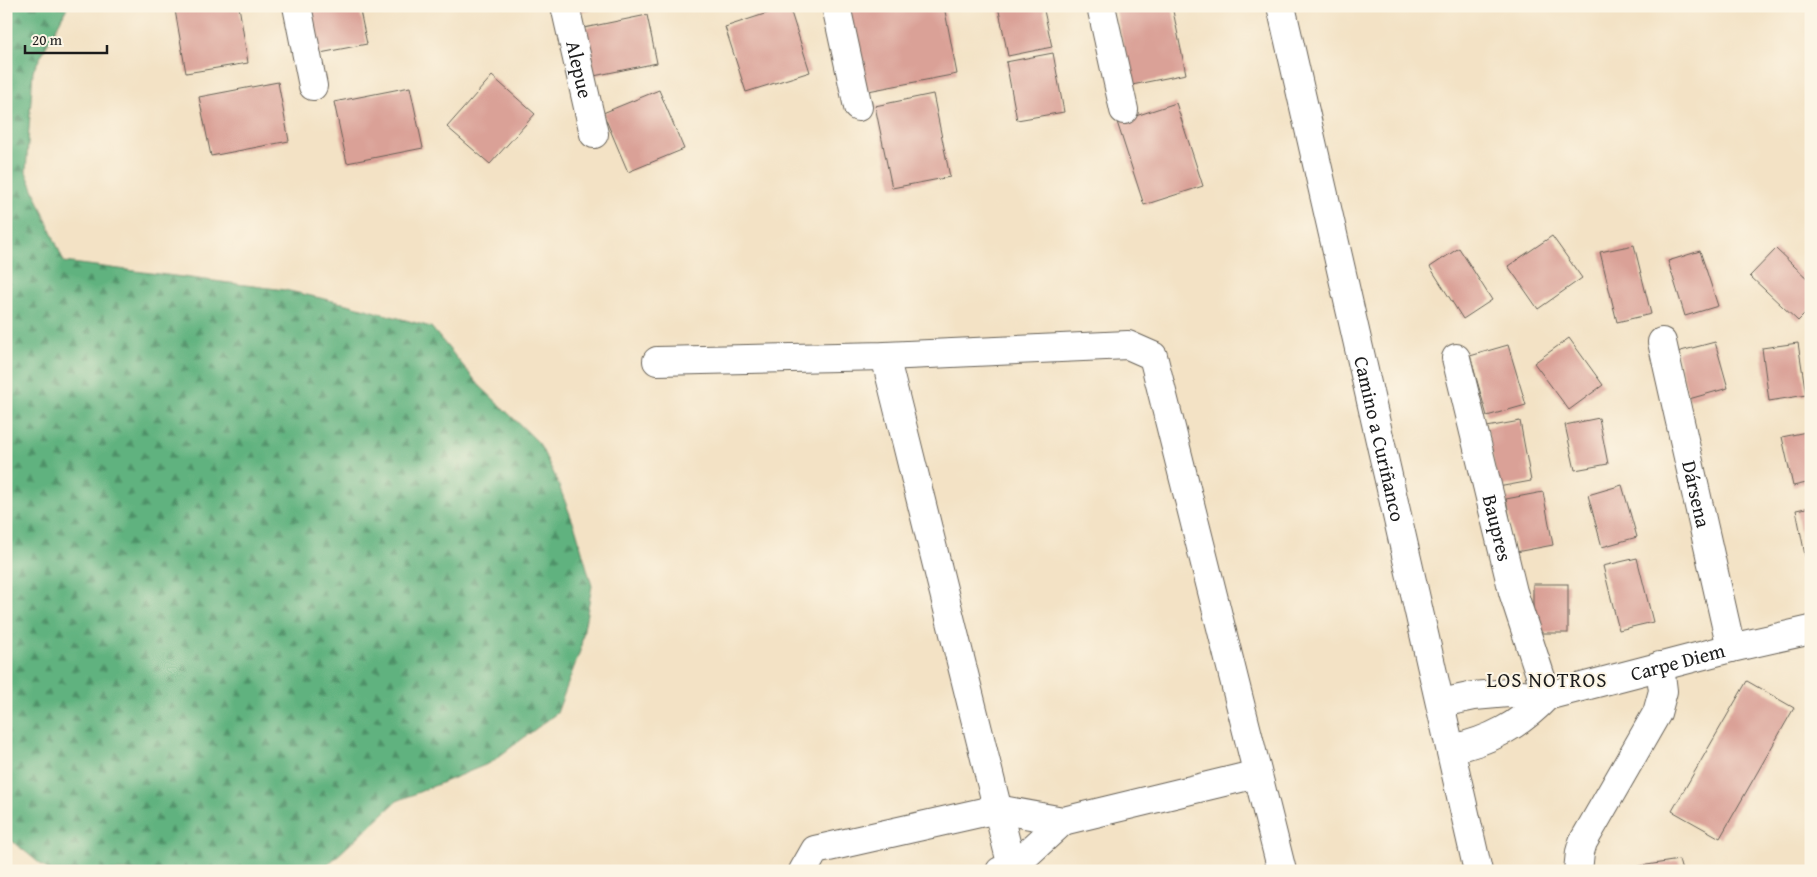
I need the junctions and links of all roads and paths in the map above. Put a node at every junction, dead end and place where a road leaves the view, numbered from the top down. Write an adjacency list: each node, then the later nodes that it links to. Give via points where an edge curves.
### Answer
1 (297, 6): 6 (street)
2 (565, 6): 9 (street, Alepue)
3 (836, 6): 7 (street)
4 (1101, 6): 8 (street)
5 (1281, 6): 18 (street, Camino a Curiñanco)
6 (313, 86)
7 (858, 108)
8 (1124, 110)
9 (594, 134)
10 (1662, 342): 15 (street, Dársena)
11 (885, 356): 13 (street); 20 (street, via 1128,345 1153,356); 21 (street)
12 (1456, 358): 17 (street, Baupres, via 1513,592)
13 (658, 361)
14 (1811, 630): 15 (street, Carpe Diem)
15 (1731, 648): 16 (street, Carpe Diem)
16 (1660, 666): 17 (street, Carpe Diem); 27 (street, via 1663,691 1658,713 1583,842)
17 (1546, 696): 18 (street, Carpe Diem, via 1508,693); 19 (street, via 1522,720 1501,733)
18 (1441, 702): 19 (street, Camino a Curiñanco)
19 (1451, 749): 26 (street, Camino a Curiñanco)
20 (1257, 774): 22 (street); 25 (street)
21 (998, 809): 22 (street); 23 (street); 24 (street, via 815,850)
22 (1062, 821): 23 (street)
23 (1008, 870)
24 (803, 871)
25 (1282, 871)
26 (1478, 871)
27 (1578, 871)

